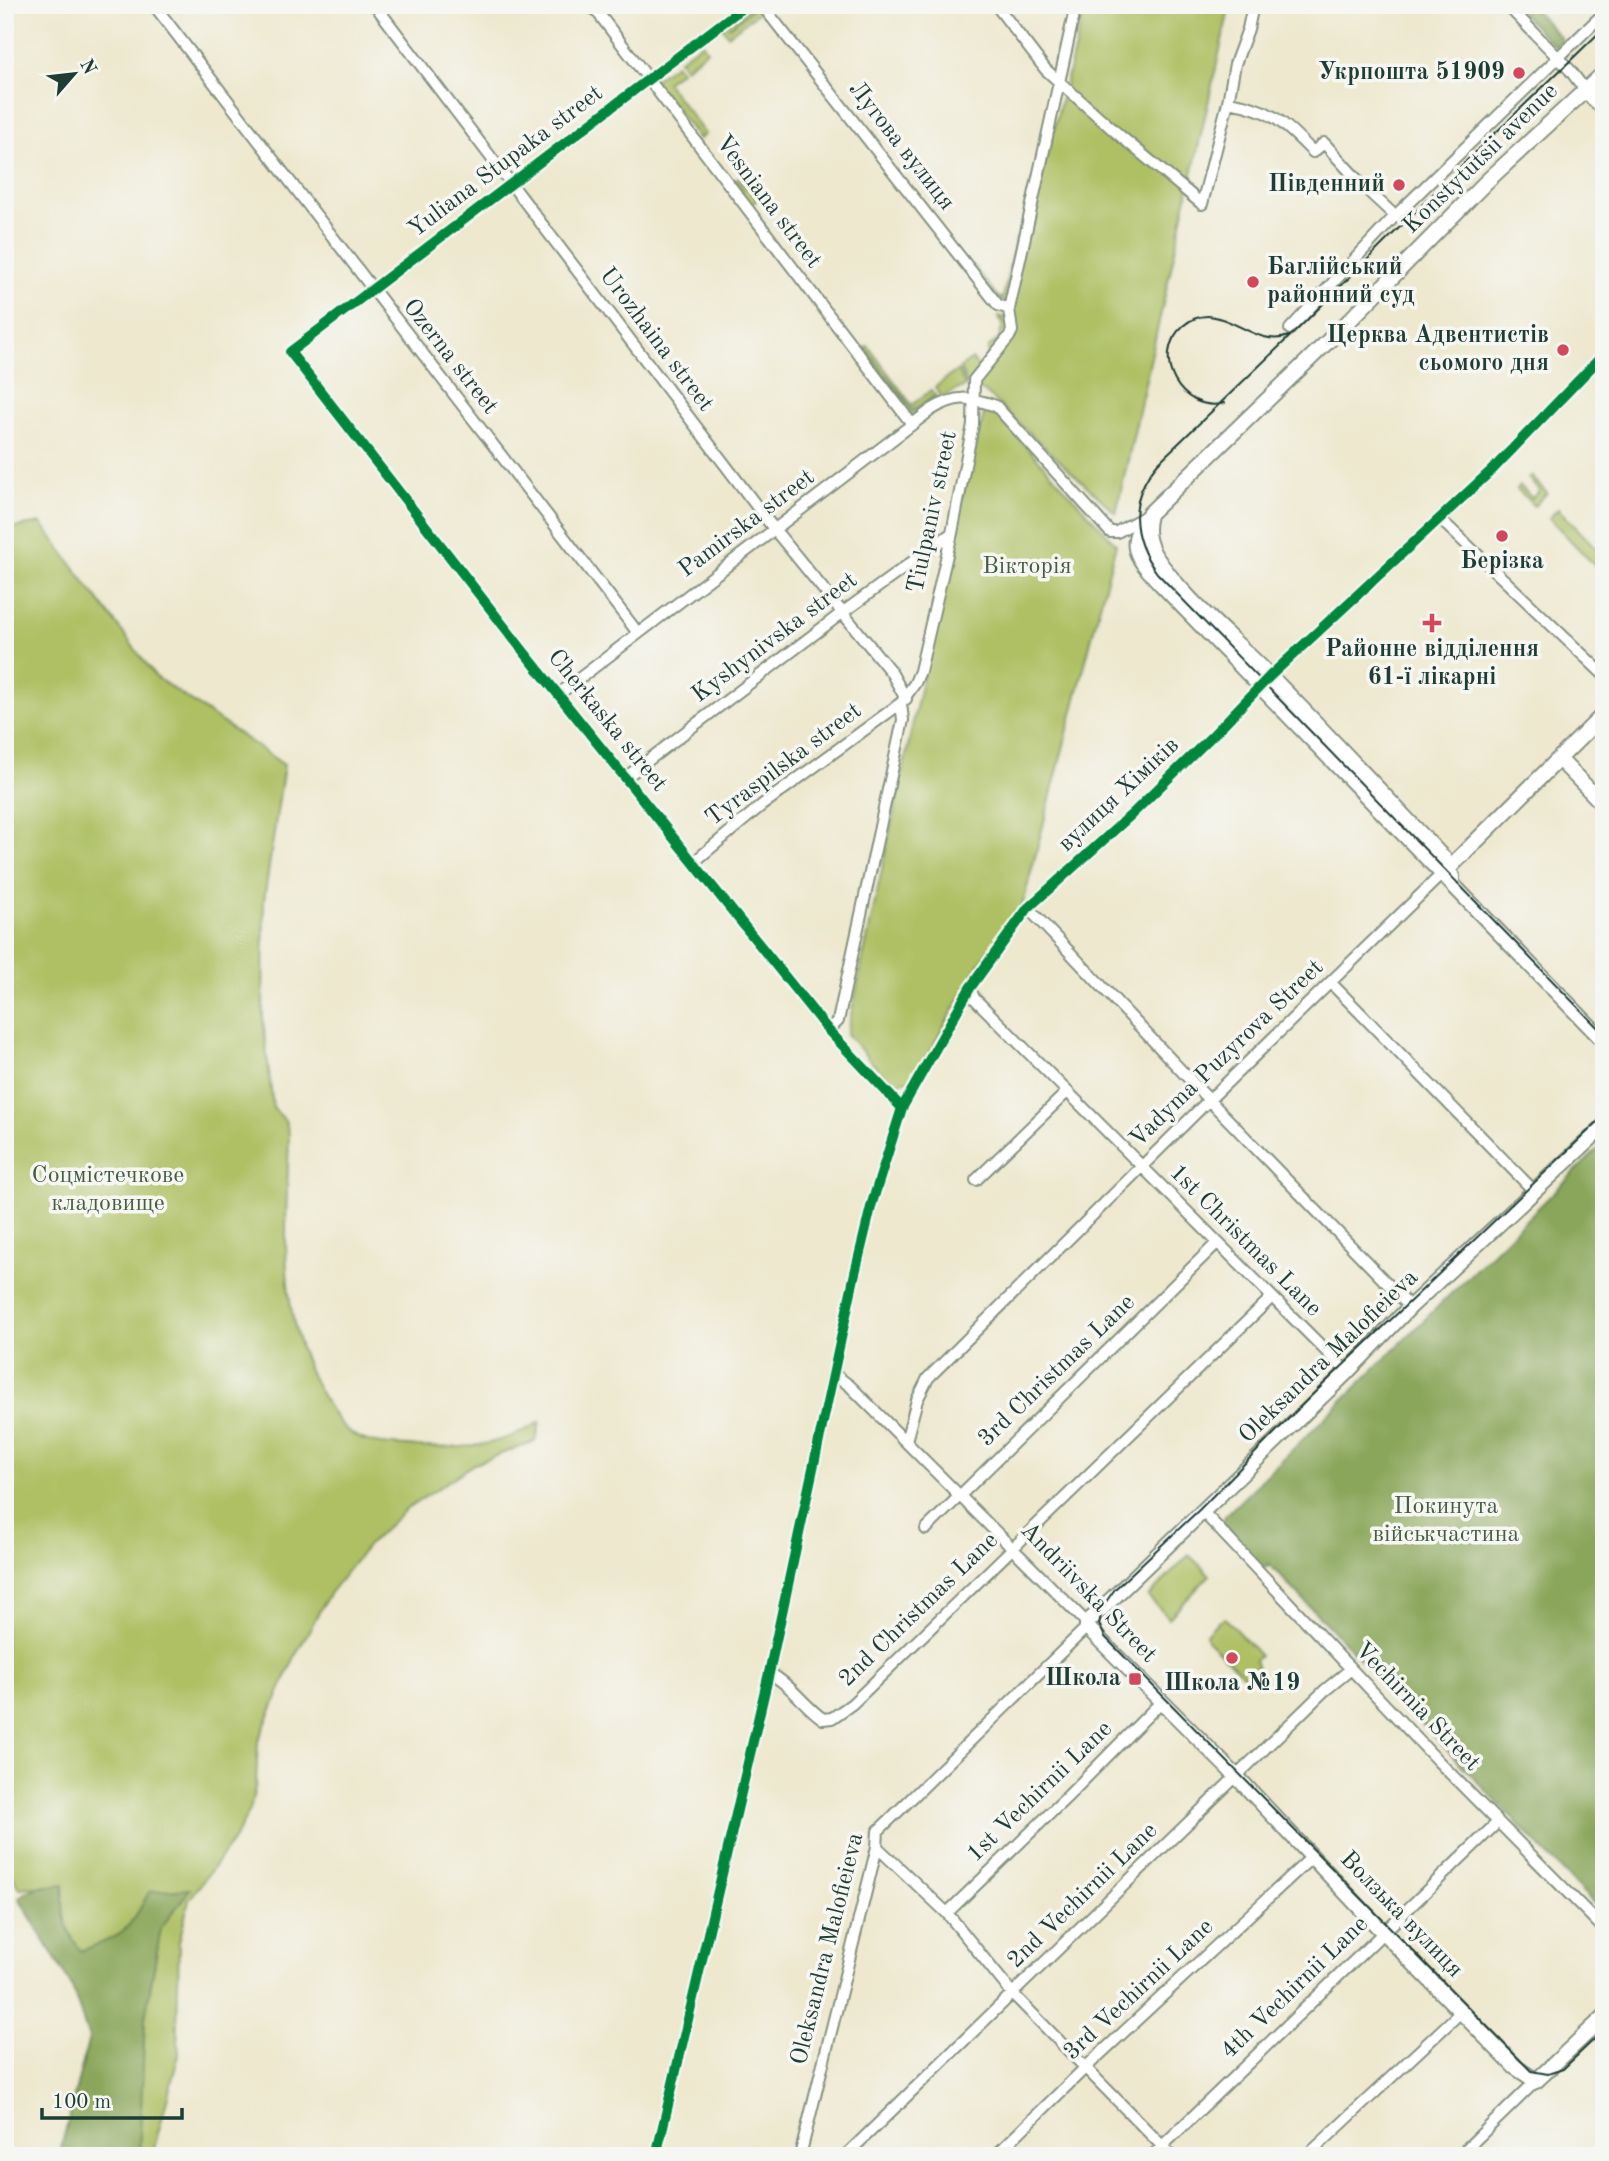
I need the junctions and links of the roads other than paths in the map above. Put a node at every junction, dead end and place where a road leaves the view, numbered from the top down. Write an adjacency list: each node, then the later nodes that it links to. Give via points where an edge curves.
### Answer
1 (154, 5): 20 (street, Ozerna street)
2 (375, 5): 18 (street, Urozhaina street)
3 (592, 5): 13 (street, Vesniana street)
4 (746, 5): 13 (street, Yuliana Stupaka street)
5 (762, 5): 21 (street, Лугова вулиця, via 998,305)
6 (996, 5): 14 (street, via 1046,71)
7 (1076, 5): 14 (street, Tiulpaniv street)
8 (1253, 5): 16 (street)
9 (1507, 5): 11 (street)
10 (1604, 13): 11 (street)
11 (1558, 57): 15 (street); 19 (street)
12 (1604, 73): 15 (street, Konstytutsii avenue)
13 (649, 80): 18 (street, Yuliana Stupaka street); 26 (street, Vesniana street)
14 (1060, 82): 16 (street, via 1202,204); 21 (street, Tiulpaniv street)
15 (1585, 90): 17 (street); 27 (street, Konstytutsii avenue)
16 (1228, 102): 19 (street, via 1274,116 1313,152 1324,143)
17 (1604, 109)
18 (511, 185): 20 (street, Yuliana Stupaka street); 29 (street, Urozhaina street)
19 (1395, 216): 22 (street)
20 (371, 289): 23 (street, Yuliana Stupaka street); 32 (street, Ozerna street)
21 (1009, 309): 25 (street, Tiulpaniv street, via 1012,331 974,380)
22 (1290, 329)
23 (290, 352): 35 (street, Cherkaska street)
24 (1604, 354): 28 (street, вулиця Хіміків)
25 (969, 397): 26 (street, Pamirska street, via 946,400); 27 (street, via 996,406 1110,532); 30 (street, Tiulpaniv street, via 973,424)
26 (912, 424): 29 (street, Pamirska street)
27 (1150, 513): 34 (street, via 1147,540 1155,555)
28 (1440, 519): 33 (street); 34 (street, вулиця Хіміків)
29 (774, 529): 31 (street, Urozhaina street); 32 (street, Pamirska street)
30 (953, 533): 31 (street, Kyshynivska street); 36 (street, Tiulpaniv street, via 920,671)
31 (842, 613): 36 (street, Urozhaina street, via 891,672); 39 (street, Kyshynivska street)
32 (638, 633): 35 (street, Pamirska street)
33 (1604, 675)
34 (1265, 681): 42 (street); 43 (street, вулиця Хіміків, via 1131,815)
35 (559, 694): 39 (street, Cherkaska street)
36 (904, 701): 41 (street, Tyraspilska street, via 762,805); 46 (street, Tiulpaniv street, via 904,720 838,1020)
37 (1604, 714): 38 (street, Vadyma Puzyrova Street)
38 (1559, 759): 40 (street); 42 (street, Vadyma Puzyrova Street)
39 (625, 778): 41 (street, Cherkaska street)
40 (1604, 805)
41 (694, 862): 46 (street, Cherkaska street)
42 (1449, 874): 44 (street, Vadyma Puzyrova Street); 47 (street)
43 (1028, 908): 45 (street, вулиця Хіміків); 49 (street)
44 (1331, 983): 49 (street, Vadyma Puzyrova Street); 54 (street)
45 (970, 988): 48 (street, 1st Christmas Lane, via 974,998); 50 (street, вулиця Хіміків)
46 (828, 1030): 50 (street, Cherkaska street)
47 (1604, 1041)
48 (1067, 1092): 52 (street, 1st Christmas Lane); 53 (street)
49 (1209, 1100): 52 (street, Vadyma Puzyrova Street); 57 (street)
50 (902, 1108): 59 (street, вулиця Хіміків, via 872,1203)
51 (1604, 1126): 54 (street, Oleksandra Malofieieva)
52 (1143, 1168): 55 (street, 1st Christmas Lane); 60 (street, Vadyma Puzyrova Street, via 928,1378)
53 (976, 1180)
54 (1535, 1192): 57 (street, Oleksandra Malofieieva)
55 (1217, 1243): 56 (street, 1st Christmas Lane); 61 (street, 3rd Christmas Lane)
56 (1271, 1298): 58 (street, 1st Christmas Lane); 64 (street, 2nd Christmas Lane)
57 (1410, 1307): 58 (street, Oleksandra Malofieieva)
58 (1347, 1372): 62 (street, Oleksandra Malofieieva)
59 (834, 1374): 60 (street, Andriivska Street); 67 (street, вулиця Хіміків)
60 (906, 1441): 61 (street, Andriivska Street)
61 (960, 1495): 63 (street, 3rd Christmas Lane); 64 (street, Andriivska Street)
62 (1203, 1511): 65 (street, Oleksandra Malofieieva); 66 (street, Vechirnia Street)
63 (926, 1529)
64 (1013, 1550): 65 (street, Andriivska Street); 67 (street, 2nd Christmas Lane, via 832,1718 816,1714 785,1682)
65 (1087, 1625): 68 (street, Andriivska Street); 71 (street, Oleksandra Malofieieva, via 878,1830)
66 (1351, 1669): 69 (street, 2nd Vechirnii Lane); 70 (street, Vechirnia Street)
67 (769, 1673): 82 (street, вулиця Хіміків)
68 (1162, 1701): 69 (street, Andriivska Street); 73 (street, 1st Vechirnii Lane)
69 (1237, 1777): 72 (street, Волзька вулиця); 76 (street, 2nd Vechirnii Lane)
70 (1498, 1822): 74 (street, Vechirnia Street); 75 (street, 4th Vechirnii Lane)
71 (877, 1847): 73 (street); 83 (street, Oleksandra Malofieieva)
72 (1313, 1856): 75 (street, Волзька вулиця); 79 (street, 3rd Vechirnii Lane)
73 (947, 1913): 76 (street)
74 (1604, 1929)
75 (1382, 1931): 77 (street, Волзька вулиця); 81 (street, 4th Vechirnii Lane)
76 (1012, 1993): 79 (street); 84 (street, 2nd Vechirnii Lane)
77 (1462, 2011): 80 (street, Волзька вулиця, via 1515,2067); 88 (street)
78 (1604, 2017): 80 (street)
79 (1085, 2068): 81 (street); 85 (street, 3rd Vechirnii Lane)
80 (1536, 2081): 89 (street)
81 (1162, 2146): 86 (street, 4th Vechirnii Lane); 87 (street)
82 (656, 2156)
83 (800, 2156)
84 (845, 2156)
85 (995, 2156)
86 (1152, 2156)
87 (1172, 2156)
88 (1307, 2156)
89 (1460, 2156)

